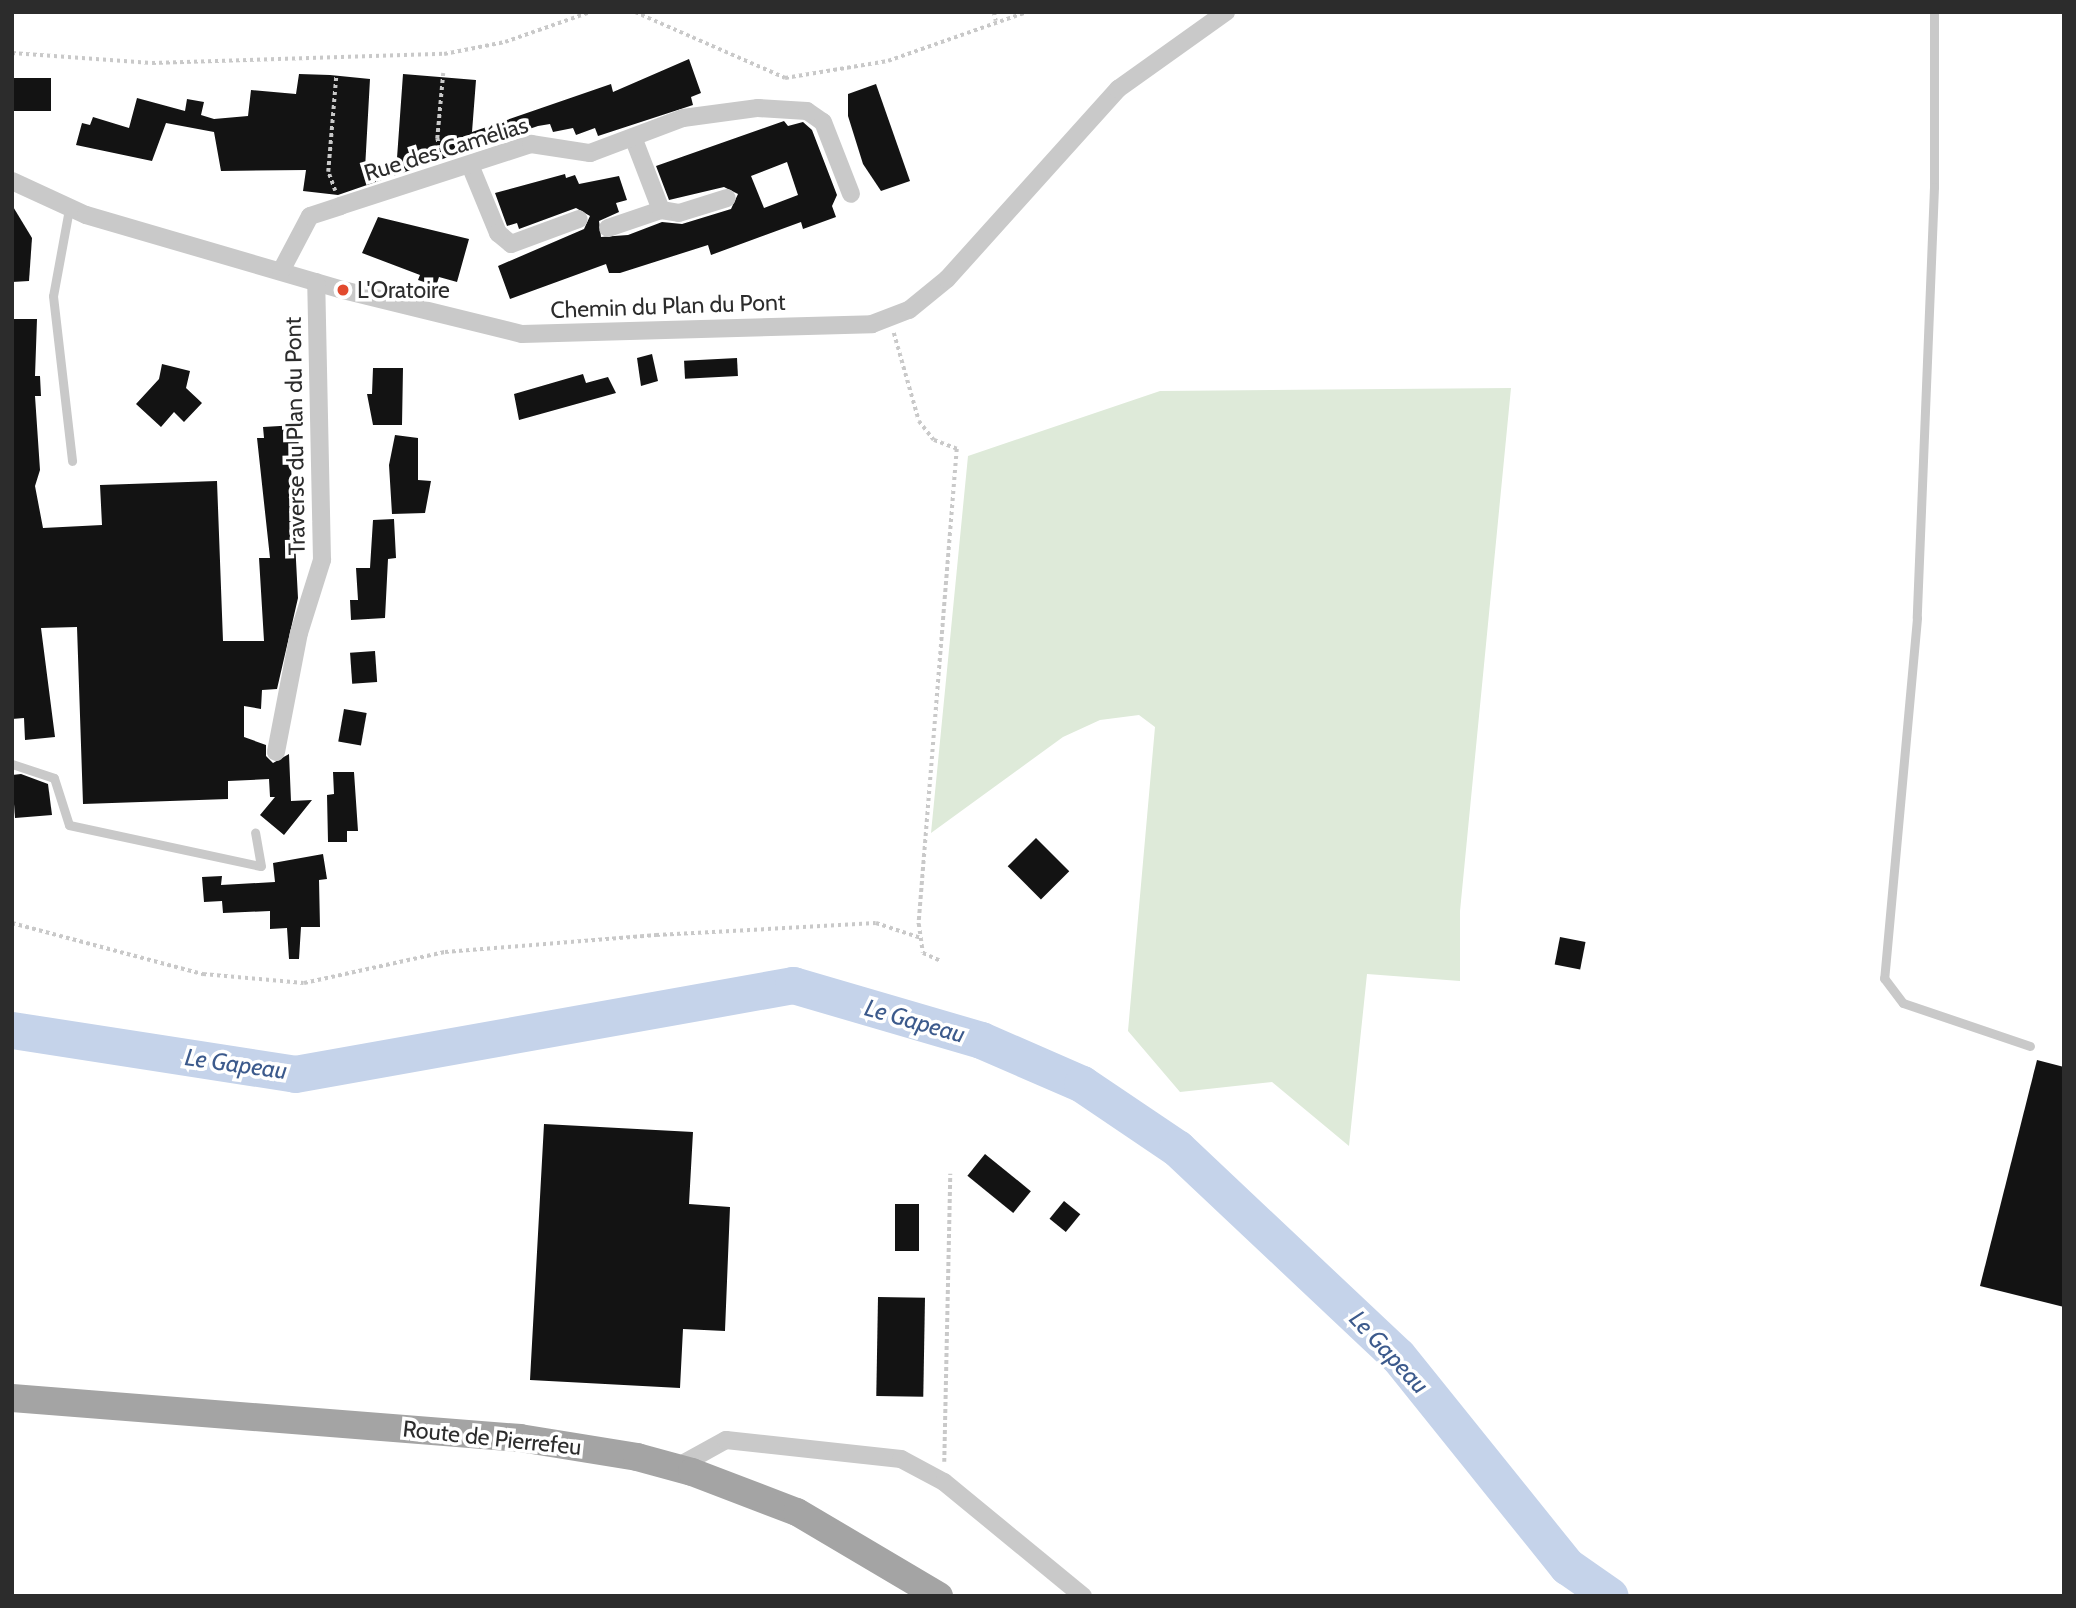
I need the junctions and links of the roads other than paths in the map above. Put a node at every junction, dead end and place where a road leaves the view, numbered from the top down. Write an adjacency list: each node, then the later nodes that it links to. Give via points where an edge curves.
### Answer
1 (1226, 12): 13 (street, Chemin du Plan du Pont, via 1118,89 947,279 909,310 872,324 522,334)
2 (1934, 12): 18 (lane, via 1934,187 1917,618 1884,978 1903,1003)
3 (633, 137): 4 (street, Rue des Camélias, via 590,153 531,144); 6 (street, Rue des Camélias, via 683,118 758,108 807,111 823,122); 9 (street)
4 (470, 165): 10 (street, via 498,233 510,244); 12 (street, Rue des Camélias, via 310,216)
5 (12, 181): 8 (street, Chemin du Plan du Pont)
6 (850, 194)
7 (727, 198): 9 (street, via 679,213)
8 (69, 209): 12 (street, Chemin du Plan du Pont); 14 (lane, via 53,296)
9 (661, 211): 11 (street)
10 (579, 219)
11 (608, 228)
12 (281, 271): 13 (street, Chemin du Plan du Pont)
13 (316, 282): 15 (street, Traverse du Plan du Pont, via 323,560 299,633)
14 (72, 461)
15 (276, 752)
16 (12, 764): 17 (lane, via 54,778 69,825 261,866)
17 (255, 833)
18 (2030, 1046)
19 (12, 1398): 20 (main road, Route de Pierrefeu, via 520,1438)
20 (677, 1467): 21 (main road, Route de Pierrefeu, via 797,1512); 22 (street, via 726,1440 901,1459 944,1482)
21 (939, 1596)
22 (1083, 1596)

